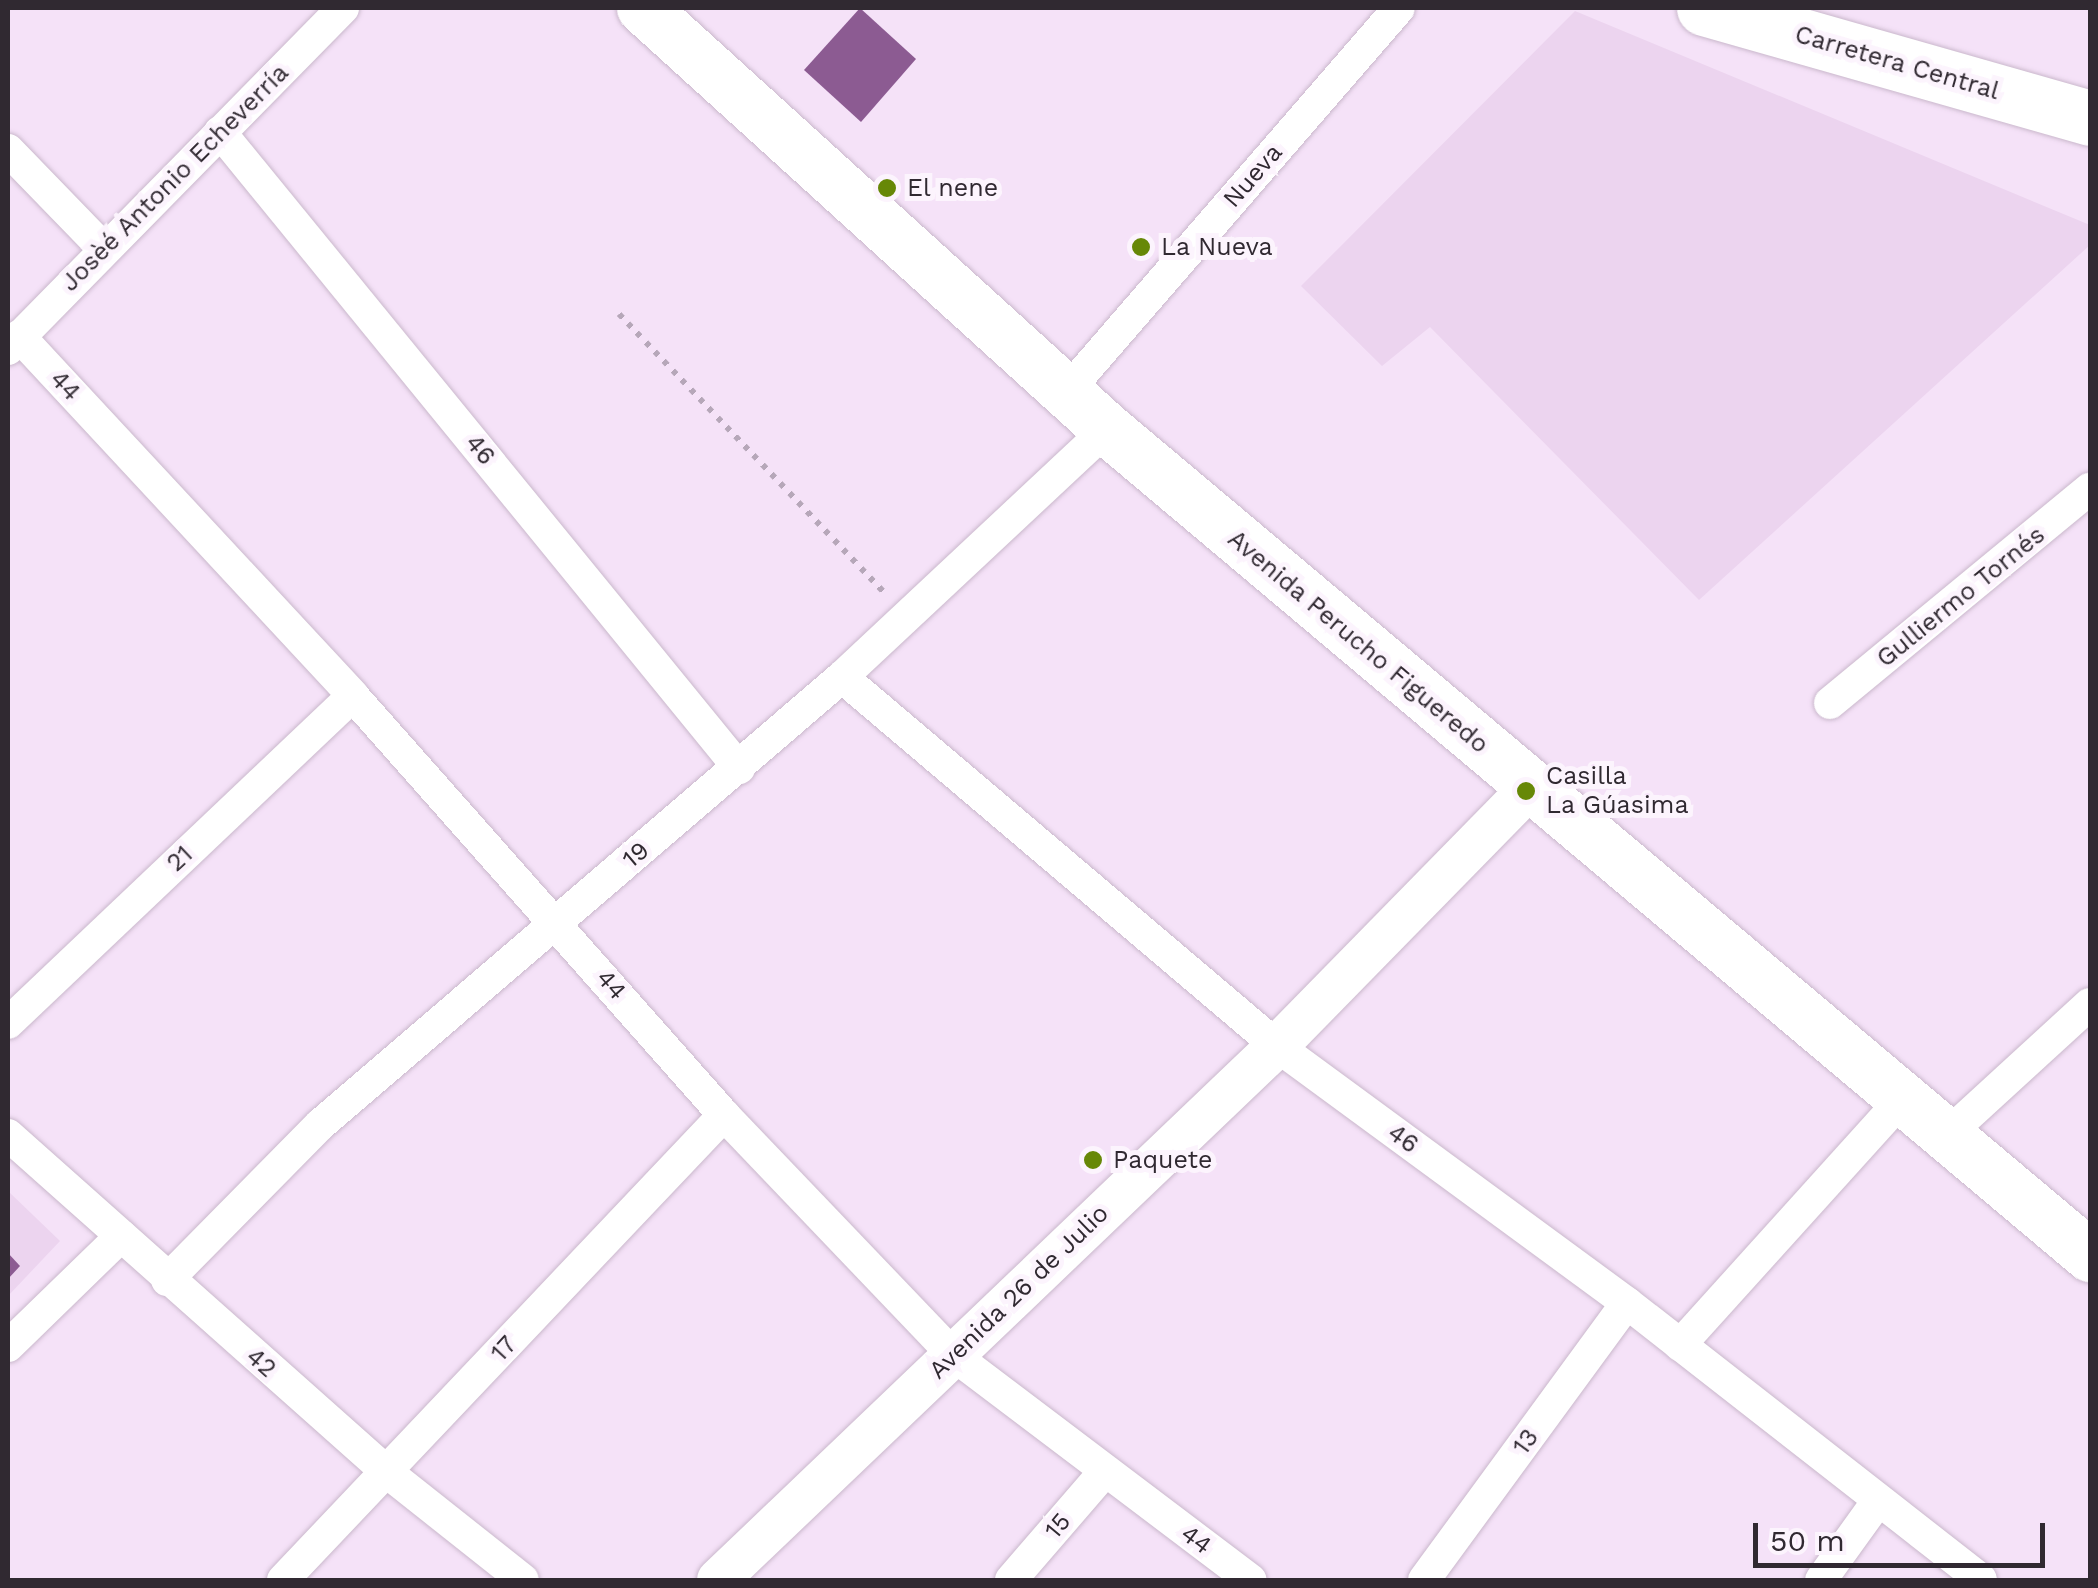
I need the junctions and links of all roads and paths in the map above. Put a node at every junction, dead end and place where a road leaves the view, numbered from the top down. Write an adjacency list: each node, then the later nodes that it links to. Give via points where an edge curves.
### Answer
1 (343, 8): 6 (street, Josèé Antonio Echeverría)
2 (643, 8): 11 (main road, Avenida Perucho Figueredo)
3 (1399, 8): 11 (street, Nueva)
4 (1704, 8): 5 (highway, Carretera Central)
5 (2090, 118)
6 (220, 132): 8 (street, Josèé Antonio Echeverría); 18 (street, 46)
7 (8, 150): 8 (street)
8 (103, 248): 10 (street, Josèé Antonio Echeverría)
9 (619, 314): 14 (path)
10 (14, 343): 16 (street, 44)
11 (1068, 390): 12 (main road, Avenida Perucho Figueredo)
12 (1107, 430): 14 (street, 19); 19 (main road, Avenida Perucho Figueredo)
13 (2090, 489): 17 (street, Gulliermo Tornés)
14 (907, 616): 15 (street, 19)
15 (842, 677): 18 (street, 19); 23 (street, 46)
16 (353, 696): 20 (street, 44); 22 (street, 21)
17 (1830, 703)
18 (739, 768): 20 (street, 19)
19 (1530, 788): 23 (street, Avenida 26 de Julio); 24 (main road, Avenida Perucho Figueredo)
20 (557, 922): 25 (street, 44); 30 (street, 19, via 321,1124)
21 (2090, 1004): 26 (street)
22 (8, 1022)
23 (1276, 1046): 31 (street, 46); 34 (street, Avenida 26 de Julio)
24 (1904, 1096): 26 (main road, Avenida Perucho Figueredo); 32 (street)
25 (724, 1115): 34 (street, 44); 36 (street, 17)
26 (1949, 1134): 29 (main road, Avenida Perucho Figueredo)
27 (8, 1136): 28 (street, 42)
28 (120, 1236): 30 (street, 42); 33 (street)
29 (2090, 1256)
30 (166, 1280): 36 (street, 42)
31 (1627, 1303): 32 (street, 46); 43 (street, 13)
32 (1680, 1345): 37 (street, 46)
33 (8, 1346)
34 (953, 1355): 35 (street, 44); 40 (street, Avenida 26 de Julio)
35 (1104, 1470): 41 (street, 15); 42 (street, 44)
36 (388, 1473): 38 (street, 17); 39 (street, 42)
37 (1877, 1502): 44 (street); 45 (street, 46)
38 (284, 1580)
39 (522, 1580)
40 (718, 1580)
41 (1011, 1580)
42 (1250, 1580)
43 (1424, 1580)
44 (1820, 1580)
45 (1981, 1580)

